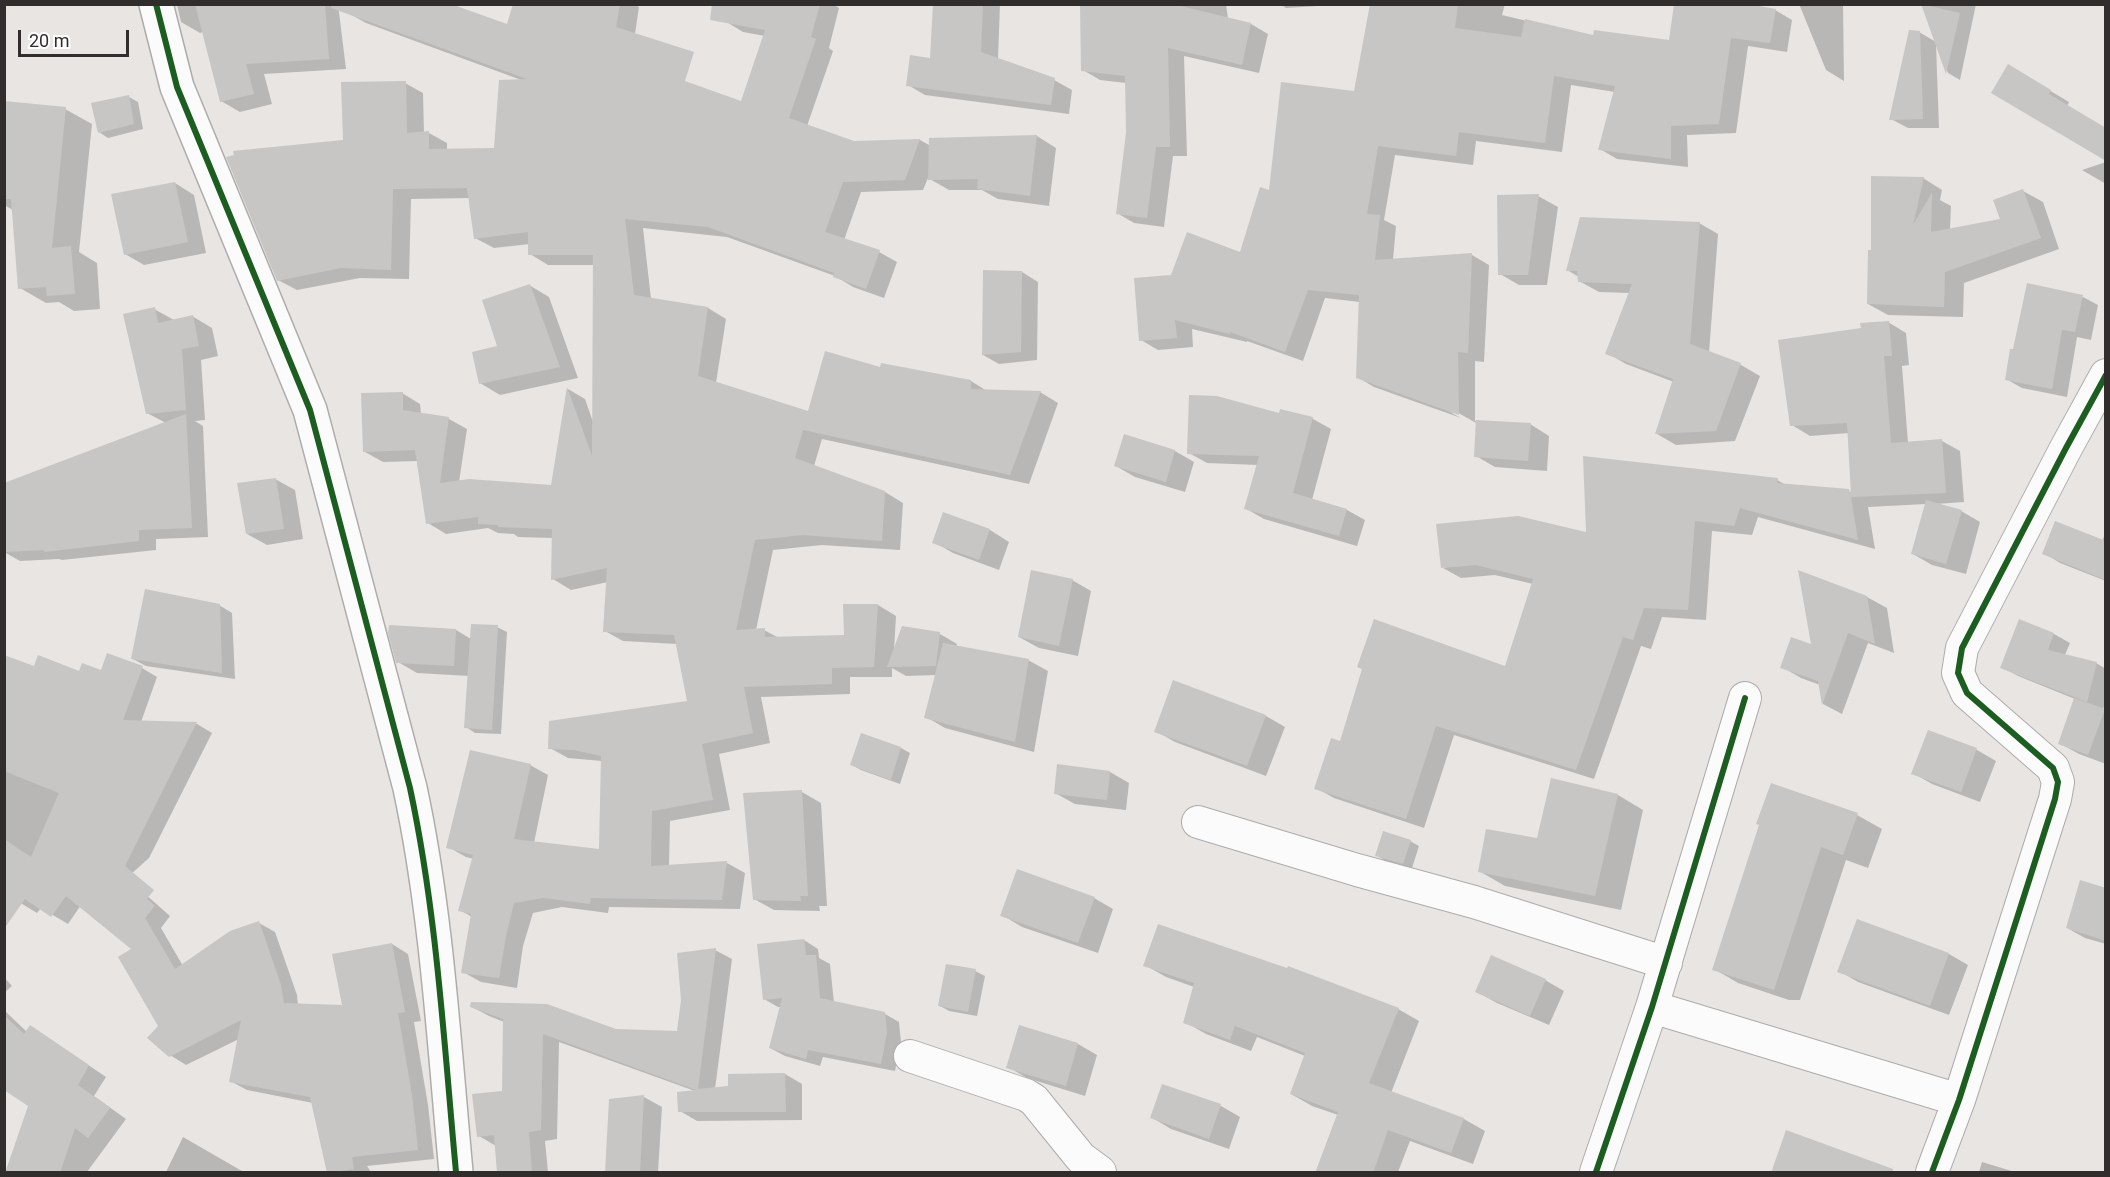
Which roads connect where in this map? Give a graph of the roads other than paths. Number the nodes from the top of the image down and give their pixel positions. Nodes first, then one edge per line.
1 (156, 4) edge
2 (2106, 375) edge
3 (1745, 698) dead end
4 (1198, 822) dead end
5 (1666, 963) junction
6 (1652, 1007) junction
7 (910, 1056) dead end
8 (1959, 1100) junction
9 (456, 1173) edge
10 (1100, 1173) edge
11 (1596, 1173) edge
12 (1932, 1173) edge

1 - 9 street
2 - 8 street
3 - 5 street
4 - 5 street
5 - 6 street
6 - 8 street
6 - 11 street
7 - 10 street
8 - 12 street

